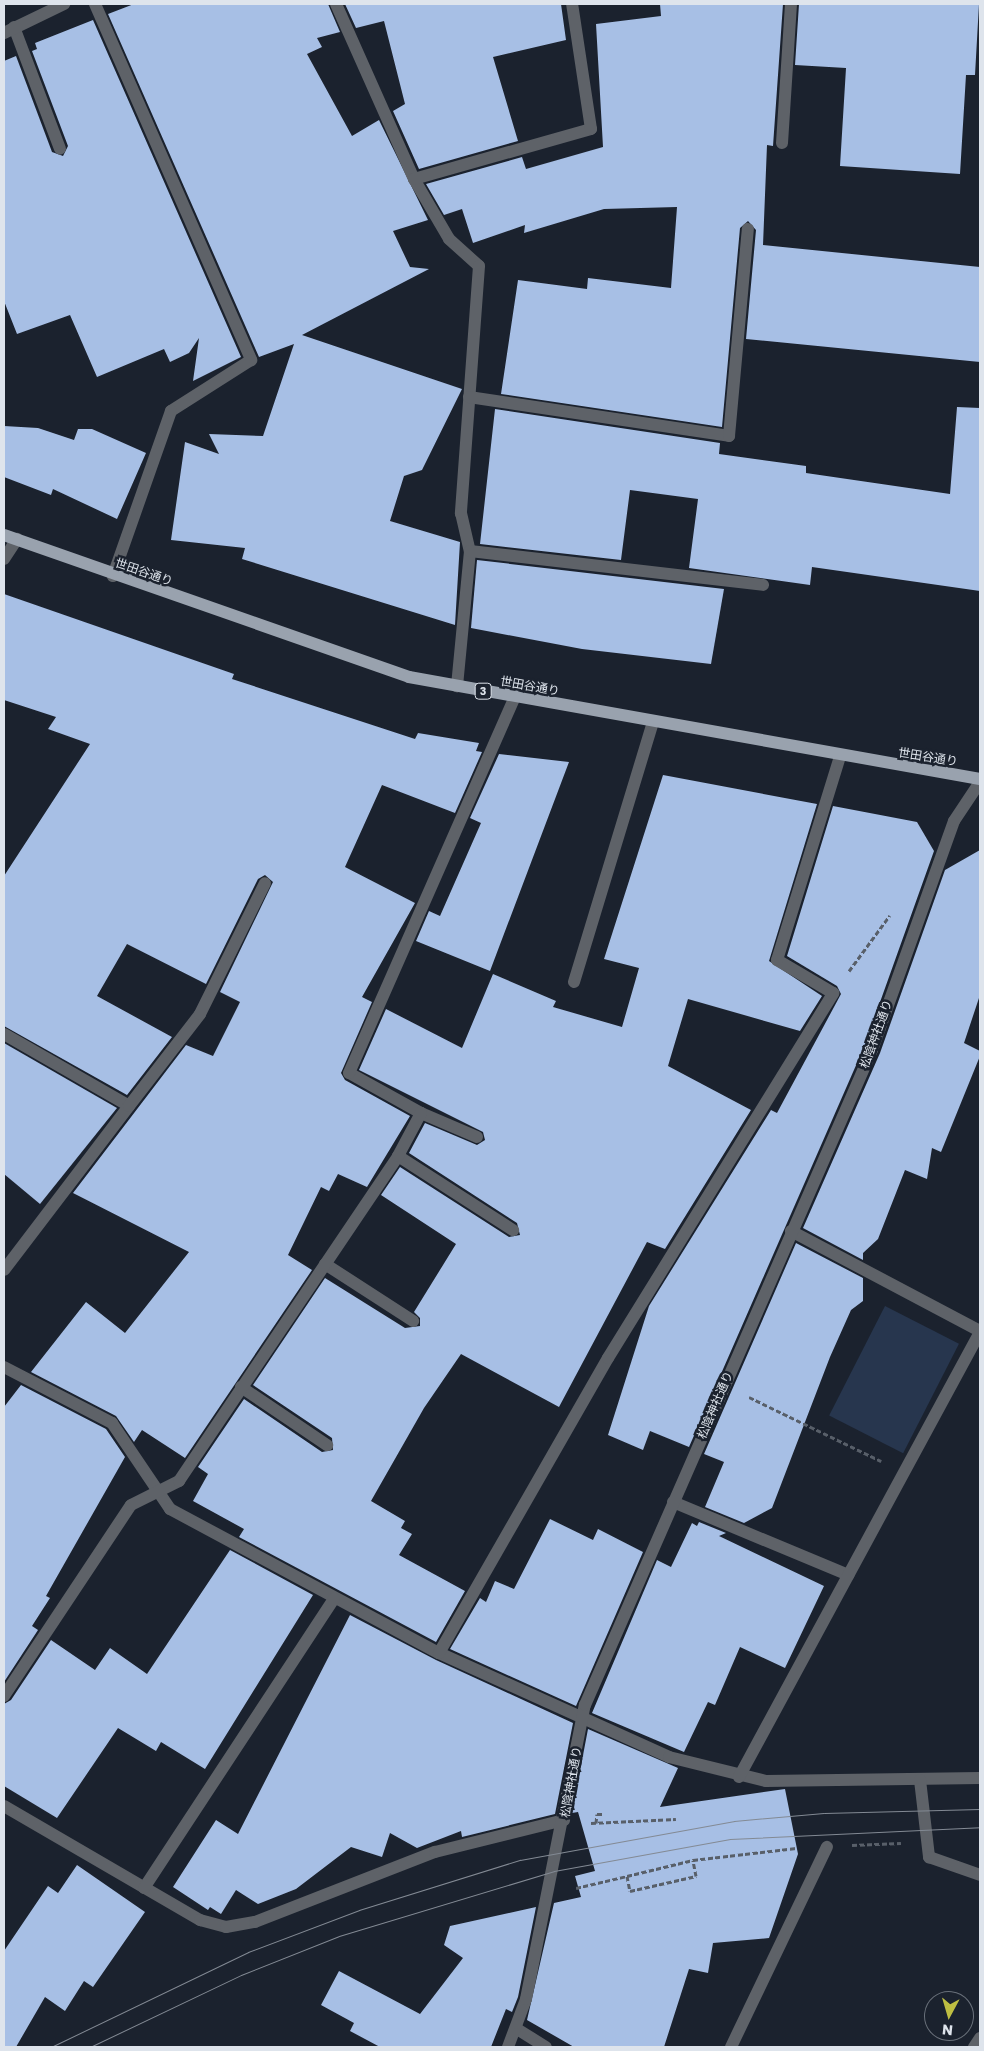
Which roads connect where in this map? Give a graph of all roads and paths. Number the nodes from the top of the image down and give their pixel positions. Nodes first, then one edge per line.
1 (64, 4) edge
2 (95, 4) edge
3 (336, 4) edge
4 (572, 4) edge
5 (790, 4) edge
6 (44, 8) edge
7 (9, 30) edge
8 (782, 144) dead end
9 (60, 149) dead end
10 (414, 179) junction
11 (748, 229) dead end
12 (469, 396) junction
13 (4, 535) edge
14 (17, 539) junction
15 (470, 551) junction
16 (4, 559) edge
17 (113, 576) junction
18 (763, 585) dead end
19 (457, 686) junction
20 (515, 697) junction
21 (654, 722) junction
22 (840, 756) junction
23 (980, 781) edge
24 (265, 883) dead end
25 (922, 903) junction
26 (574, 982) dead end
27 (833, 993) junction
28 (4, 1034) edge
29 (128, 1106) junction
30 (422, 1113) junction
31 (477, 1137) dead end
32 (398, 1156) junction
33 (513, 1230) dead end
34 (791, 1231) junction
35 (325, 1264) junction
36 (4, 1270) edge
37 (413, 1321) dead end
38 (980, 1331) edge
39 (4, 1367) edge
40 (724, 1385) junction
41 (241, 1387) junction
42 (327, 1445) dead end
43 (904, 1473) junction
44 (156, 1491) junction
45 (673, 1502) junction
46 (848, 1575) junction
47 (334, 1599) junction
48 (439, 1652) junction
49 (4, 1696) edge
50 (582, 1720) junction
51 (739, 1777) junction
52 (980, 1778) edge
53 (920, 1780) junction
54 (4, 1806) edge
55 (603, 1814) dead end
56 (676, 1819) dead end
57 (564, 1820) junction
58 (596, 1823) junction
59 (927, 1842) junction
60 (827, 1847) joint
61 (799, 1848) dead end
62 (693, 1860) junction
63 (980, 1875) edge
64 (627, 1876) junction
65 (551, 1886) junction
66 (144, 1888) junction
67 (516, 2029) junction
68 (980, 2038) edge
69 (508, 2047) edge
70 (546, 2047) edge
71 (732, 2047) edge
72 (974, 2047) edge

1 - 6 street
2 - 17 street
3 - 10 street
4 - 10 street
5 - 8 street
6 - 7 street
7 - 9 street
10 - 12 street
11 - 12 street
12 - 15 street
13 - 14 main road, 世田谷通り / 3
14 - 16 street
14 - 17 main road, 世田谷通り / 3
15 - 18 street
15 - 19 street
17 - 19 main road, 世田谷通り / 3
19 - 20 main road, 世田谷通り / 3
20 - 21 main road, 世田谷通り / 3
20 - 30 street
21 - 22 main road, 世田谷通り / 3
21 - 26 street
22 - 23 main road, 世田谷通り / 3
22 - 27 street
23 - 25 street, 松陰神社通り
24 - 29 street
25 - 27 path
25 - 34 street, 松陰神社通り
27 - 48 street
28 - 29 street
29 - 36 street
30 - 31 street
30 - 32 street
32 - 33 street
32 - 35 street
34 - 38 street
34 - 40 street, 松陰神社通り
35 - 37 street
35 - 41 street
38 - 43 street
39 - 44 street
40 - 43 path
40 - 45 street, 松陰神社通り
41 - 42 street
41 - 44 street
43 - 46 street
44 - 47 street
44 - 49 street
45 - 46 street
45 - 50 street, 松陰神社通り
46 - 51 street
47 - 48 street
47 - 66 street
48 - 50 street
50 - 51 street
50 - 57 street, 松陰神社通り
51 - 53 street
52 - 53 street
53 - 59 street
54 - 66 street
55 - 58 path
56 - 58 path
57 - 58 path
57 - 65 street, 松陰神社通り
57 - 66 street
59 - 60 path
59 - 63 street
60 - 71 street
61 - 62 path
62 - 64 path
62 - 64 path
64 - 65 path
65 - 67 street, 松陰神社通り
67 - 69 street, 松陰神社通り
67 - 70 street
68 - 72 street

